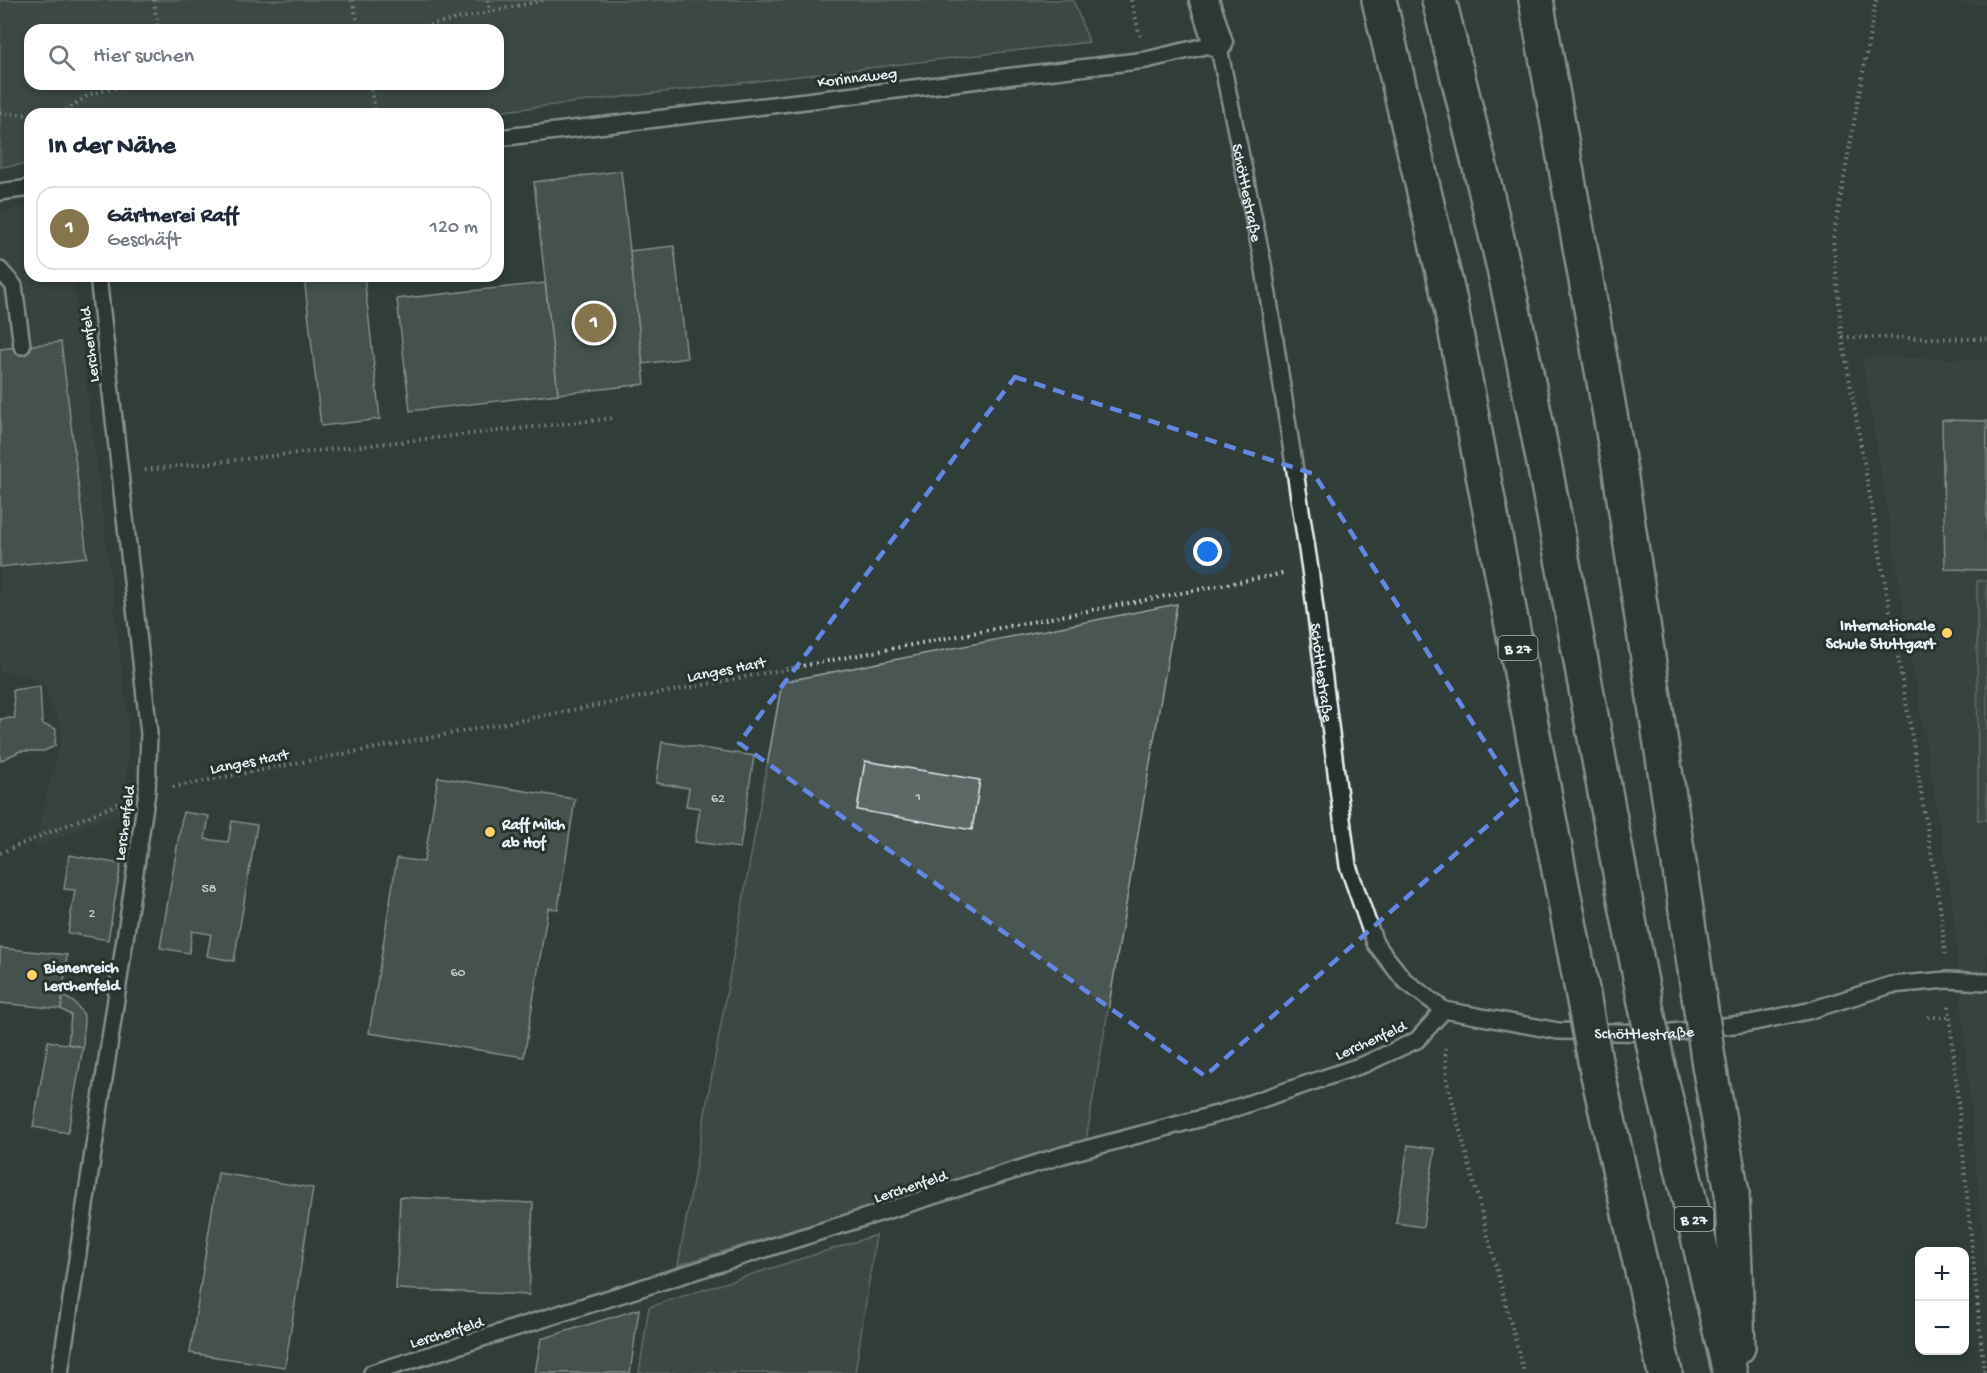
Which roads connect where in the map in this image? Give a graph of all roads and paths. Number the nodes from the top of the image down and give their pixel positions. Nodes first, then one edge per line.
1 (154, 0) edge
2 (352, 0) edge
3 (488, 0) edge
4 (544, 0) edge
5 (1131, 0) edge
6 (1204, 0) edge
7 (1379, 0) edge
8 (1439, 0) edge
9 (1536, 0) edge
10 (1876, 0) edge
11 (490, 11) junction
12 (157, 24) edge
13 (358, 24) edge
14 (433, 24) edge
15 (1218, 43) junction
16 (1146, 60) junction
17 (108, 90) edge
18 (371, 90) edge
19 (70, 108) edge
20 (375, 108) edge
21 (0, 113) edge
22 (24, 115) edge
23 (504, 137) edge
24 (24, 189) edge
25 (0, 192) edge
26 (0, 270) edge
27 (99, 282) edge
28 (1842, 337) junction
29 (1987, 339) edge
30 (22, 346) dead end
31 (615, 418) dead end
32 (121, 473) junction
33 (1310, 569) junction
34 (147, 792) junction
35 (0, 853) edge
36 (1947, 980) junction
37 (1987, 982) edge
38 (1444, 1010) junction
39 (1928, 1017) dead end
40 (1950, 1017) junction
41 (60, 1373) edge
42 (372, 1373) edge
43 (1524, 1373) edge
44 (1665, 1373) edge
45 (1730, 1373) edge
46 (1740, 1373) edge
47 (1984, 1373) edge

1 - 12 path
2 - 13 path
3 - 11 path
4 - 11 path
5 - 16 path
6 - 15 street, Schöttlestraße
7 - 44 highway, B 27, bridge
8 - 45 highway, B 27, bridge
9 - 46 highway, bridge
10 - 28 path
11 - 14 path
15 - 16 lane, Korinnaweg
15 - 33 lane, Schöttlestraße
16 - 23 lane, Korinnaweg
17 - 19 path
18 - 20 path
21 - 22 path
24 - 25 lane
26 - 30 lane
27 - 32 lane, Lerchenfeld
28 - 29 path
28 - 36 path
31 - 32 path
32 - 34 lane, Lerchenfeld
33 - 34 path, Langes Hart
33 - 38 lane, Schöttlestraße
34 - 35 path, Langes Hart
34 - 41 lane, Lerchenfeld
36 - 37 lane, Schöttlestraße
36 - 38 lane, Schöttlestraße
36 - 40 path
38 - 42 lane, Lerchenfeld
38 - 43 path
39 - 40 path
40 - 47 path

